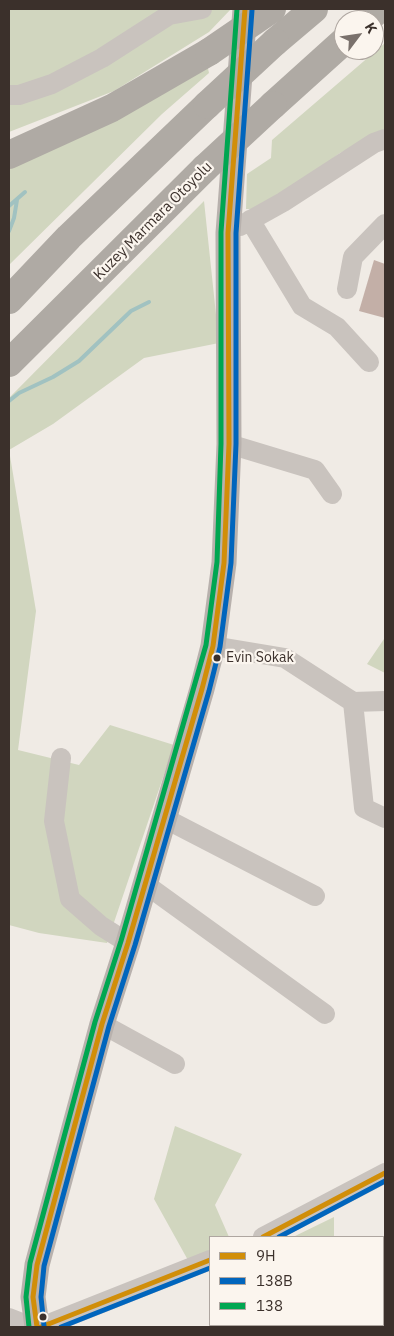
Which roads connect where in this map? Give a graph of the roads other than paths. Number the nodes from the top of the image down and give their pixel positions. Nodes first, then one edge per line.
1 (202, 9) edge
2 (245, 9) edge
3 (272, 9) edge
4 (314, 9) edge
5 (334, 50) edge
6 (9, 95) edge
7 (385, 139) edge
8 (9, 155) edge
9 (250, 220) junction
10 (385, 224) edge
11 (228, 233) junction
12 (347, 288) dead end
13 (9, 300) edge
14 (369, 362) dead end
15 (9, 364) edge
16 (229, 444) junction
17 (332, 494) dead end
18 (213, 646) junction
19 (385, 701) edge
20 (353, 702) junction
21 (61, 758) dead end
22 (164, 818) junction
23 (385, 818) edge
24 (145, 884) junction
25 (315, 896) dead end
26 (128, 943) junction
27 (325, 1014) dead end
28 (102, 1024) junction
29 (175, 1064) dead end
30 (385, 1173) edge
31 (265, 1236) edge
32 (209, 1260) edge
33 (9, 1318) edge
34 (32, 1327) edge
35 (37, 1327) edge
36 (41, 1327) edge

1 - 6 street
2 - 11 main road
3 - 8 highway, bridge
4 - 13 highway, bridge
5 - 15 highway, Kuzey Marmara Otoyolu, bridge
7 - 9 street
9 - 11 street
9 - 14 street
10 - 12 street
11 - 16 main road
16 - 17 street
16 - 18 main road
18 - 20 street
18 - 22 main road
19 - 20 street
20 - 23 street
21 - 26 street
22 - 24 main road
22 - 25 street
24 - 26 main road
24 - 27 street
26 - 28 main road
28 - 29 street
28 - 35 main road
30 - 31 street
32 - 36 street
33 - 34 street

